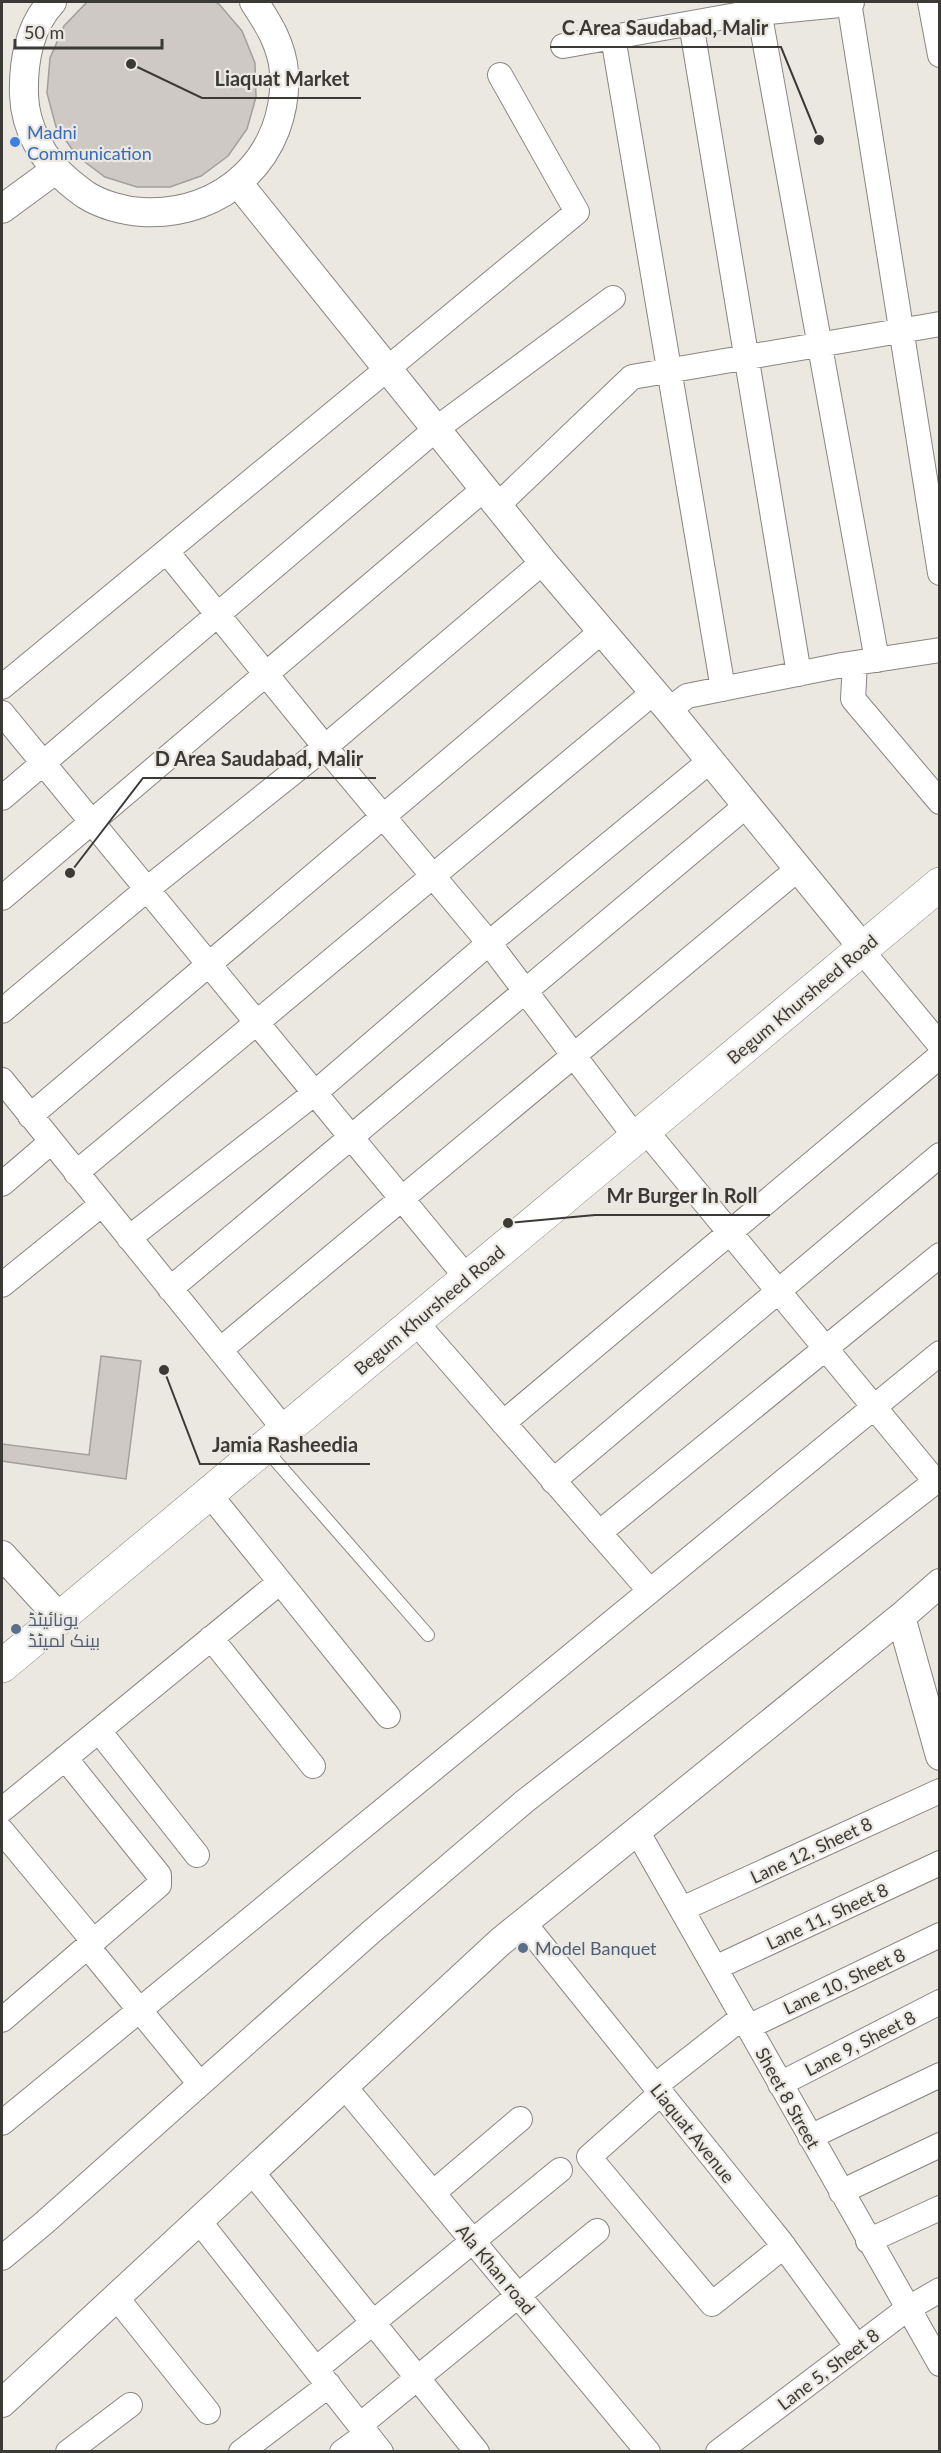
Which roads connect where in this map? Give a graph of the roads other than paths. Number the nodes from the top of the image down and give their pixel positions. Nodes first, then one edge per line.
1 (52, 2) edge
2 (254, 2) edge
3 (849, 2) edge
4 (930, 2) edge
5 (758, 6) edge
6 (691, 23) junction
7 (613, 37) junction
8 (563, 46) dead end
9 (939, 55) edge
10 (500, 75) dead end
11 (55, 170) junction
12 (238, 183) junction
13 (2, 209) edge
14 (613, 298) dead end
15 (939, 324) edge
16 (900, 331) junction
17 (820, 345) junction
18 (746, 357) junction
19 (388, 369) junction
20 (669, 371) junction
21 (436, 429) junction
22 (491, 497) junction
23 (167, 552) junction
24 (543, 562) junction
25 (939, 573) edge
26 (218, 614) junction
27 (602, 631) junction
28 (939, 650) edge
29 (866, 661) junction
30 (266, 674) junction
31 (799, 674) junction
32 (2, 687) edge
33 (723, 689) junction
34 (662, 701) junction
35 (2, 713) edge
36 (325, 747) junction
37 (711, 760) junction
38 (42, 763) junction
39 (2, 798) edge
40 (939, 802) edge
41 (747, 805) junction
42 (383, 816) junction
43 (91, 822) junction
44 (799, 868) junction
45 (433, 876) junction
46 (939, 884) edge
47 (146, 890) junction
48 (2, 898) edge
49 (939, 908) edge
50 (489, 943) junction
51 (867, 955) junction
52 (209, 964) junction
53 (525, 991) junction
54 (2, 1011) edge
55 (258, 1022) junction
56 (939, 1045) edge
57 (574, 1055) junction
58 (939, 1056) edge
59 (2, 1080) edge
60 (316, 1092) junction
61 (30, 1116) junction
62 (352, 1136) junction
63 (646, 1140) junction
64 (51, 1142) junction
65 (939, 1155) edge
66 (76, 1173) junction
67 (2, 1184) edge
68 (402, 1198) junction
69 (102, 1204) junction
70 (559, 1212) junction
71 (730, 1233) junction
72 (129, 1238) junction
73 (939, 1255) edge
74 (467, 1278) junction
75 (2, 1285) edge
76 (170, 1289) junction
77 (778, 1291) junction
78 (426, 1334) junction
79 (825, 1348) junction
80 (220, 1350) junction
81 (939, 1353) edge
82 (874, 1407) junction
83 (503, 1423) junction
84 (274, 1445) junction
85 (938, 1480) edge
86 (553, 1481) junction
87 (219, 1506) junction
88 (600, 1533) junction
89 (2, 1555) edge
90 (280, 1582) junction
91 (939, 1583) edge
92 (650, 1591) junction
93 (901, 1617) junction
94 (60, 1618) junction
95 (428, 1635) dead end
96 (211, 1638) junction
97 (2, 1666) edge
98 (2, 1687) edge
99 (388, 1716) dead end
100 (99, 1731) junction
101 (939, 1756) edge
102 (65, 1758) junction
103 (313, 1766) dead end
104 (939, 1791) edge
105 (2, 1810) edge
106 (2, 1831) edge
107 (637, 1831) junction
108 (197, 1854) dead end
109 (939, 1863) edge
110 (682, 1910) junction
111 (524, 1923) junction
112 (939, 1935) edge
113 (91, 1945) junction
114 (715, 1968) junction
115 (939, 2002) edge
116 (139, 2010) junction
117 (2, 2020) edge
118 (745, 2022) junction
119 (939, 2075) edge
120 (200, 2084) junction
121 (780, 2084) junction
122 (344, 2086) junction
123 (658, 2090) junction
124 (520, 2119) dead end
125 (2, 2123) edge
126 (810, 2137) junction
127 (939, 2145) edge
128 (560, 2170) dead end
129 (252, 2172) junction
130 (841, 2192) junction
131 (433, 2193) junction
132 (939, 2208) edge
133 (199, 2221) junction
134 (597, 2231) dead end
135 (473, 2241) junction
136 (868, 2241) junction
137 (784, 2246) junction
138 (2, 2258) edge
139 (939, 2290) edge
140 (518, 2295) junction
141 (116, 2297) junction
142 (907, 2309) junction
143 (373, 2322) junction
144 (857, 2347) junction
145 (939, 2364) edge
146 (322, 2377) junction
147 (418, 2377) junction
148 (2, 2403) edge
149 (130, 2405) dead end
150 (208, 2412) dead end
151 (369, 2437) edge
152 (68, 2451) edge
153 (241, 2451) edge
154 (342, 2451) edge
155 (477, 2451) edge
156 (648, 2451) edge
157 (718, 2451) edge

1 - 11 street
2 - 12 street
3 - 5 street
3 - 16 street
4 - 9 street
5 - 6 street
5 - 17 street
6 - 7 street
6 - 18 street
7 - 8 street
7 - 20 street
10 - 19 street
11 - 12 street
11 - 13 street
12 - 19 street
14 - 21 street
15 - 16 street
16 - 17 street
16 - 25 street
17 - 18 street
17 - 29 street
18 - 20 street
18 - 31 street
19 - 21 street
19 - 23 street
20 - 22 street
20 - 33 street
21 - 22 street
21 - 26 street
22 - 24 street
22 - 30 street
23 - 26 street
23 - 32 street
24 - 27 street
24 - 36 street
26 - 30 street
26 - 38 street
27 - 34 street
27 - 42 street
28 - 29 street
29 - 31 street
29 - 40 street
30 - 36 street
30 - 43 street
31 - 33 street
33 - 34 street
34 - 37 street
34 - 45 street
35 - 38 street
36 - 42 street
36 - 47 street
37 - 41 street
37 - 50 street
38 - 39 street
38 - 43 street
41 - 44 street
41 - 53 street
42 - 45 street
42 - 52 street
43 - 47 street
43 - 48 street
44 - 51 street
44 - 57 street
45 - 50 street
45 - 55 street
46 - 51 main road, Begum Khursheed Road
47 - 52 street
47 - 54 street
49 - 51 main road, Begum Khursheed Road
50 - 53 street
50 - 60 street
51 - 56 street
51 - 63 main road, Begum Khursheed Road
52 - 55 street
52 - 61 street
53 - 57 street
53 - 62 street
55 - 60 street
55 - 66 street
57 - 63 street
57 - 68 street
58 - 71 street
59 - 61 street
60 - 62 street
60 - 72 street
61 - 64 street
62 - 68 street
62 - 76 street
63 - 70 main road, Begum Khursheed Road
63 - 71 street
64 - 66 street
64 - 67 street
65 - 77 street
66 - 69 street
68 - 74 street
68 - 80 street
69 - 72 street
69 - 75 street
70 - 74 main road, Begum Khursheed Road
70 - 78 main road, Begum Khursheed Road
71 - 77 street
71 - 83 street
72 - 76 street
73 - 79 street
74 - 84 main road, Begum Khursheed Road
76 - 80 street
77 - 79 street
77 - 86 street
78 - 83 street
78 - 84 main road, Begum Khursheed Road
79 - 82 street
79 - 88 street
80 - 84 street
81 - 82 street
82 - 85 street
82 - 92 street
83 - 86 street
84 - 87 main road, Begum Khursheed Road
84 - 94 main road, Begum Khursheed Road
84 - 95 lane
85 - 120 street
86 - 88 street
87 - 90 street
87 - 98 main road, Begum Khursheed Road
88 - 92 street
89 - 94 street
90 - 96 street
90 - 99 street
91 - 93 street
92 - 116 street
93 - 101 street
93 - 107 street
94 - 97 main road, Begum Khursheed Road
96 - 100 street
96 - 103 street
100 - 102 street
100 - 108 street
102 - 105 street
102 - 113 street
104 - 110 street, Lane 12, Sheet 8
106 - 113 street
107 - 110 street, Sheet 8 Street
107 - 111 street
109 - 114 street, Lane 11, Sheet 8
110 - 114 street, Sheet 8 Street
111 - 122 street
111 - 123 street, Liaquat Avenue
112 - 118 street, Lane 10, Sheet 8
113 - 116 street
113 - 117 street
114 - 118 street, Sheet 8 Street
115 - 121 street, Lane 9, Sheet 8
116 - 120 street
116 - 125 street
118 - 121 street, Sheet 8 Street
118 - 123 street, Lane 10, Sheet 8
119 - 126 street
120 - 138 street
121 - 126 street, Sheet 8 Street
122 - 129 street
122 - 131 street, Ala Khan road
123 - 137 street, Liaquat Avenue
123 - 137 street, Lane 10, Sheet 8
124 - 131 street
126 - 130 street, Sheet 8 Street
127 - 130 street
128 - 135 street
129 - 133 street
129 - 143 street
130 - 136 street, Sheet 8 Street
131 - 135 street, Ala Khan road
132 - 136 street
133 - 141 street
133 - 146 street
134 - 140 street
135 - 140 street, Ala Khan road
135 - 143 street
136 - 142 street, Sheet 8 Street
137 - 144 street, Liaquat Avenue
139 - 142 street, Lane 5, Sheet 8
140 - 147 street
140 - 156 street, Ala Khan road
141 - 148 street
141 - 150 street
142 - 144 street, Lane 5, Sheet 8
142 - 145 street, Sheet 8 Street
143 - 146 street
143 - 147 street
144 - 157 street, Lane 5, Sheet 8
146 - 151 street
146 - 153 street
147 - 151 street
147 - 155 street
149 - 152 street
151 - 154 street

